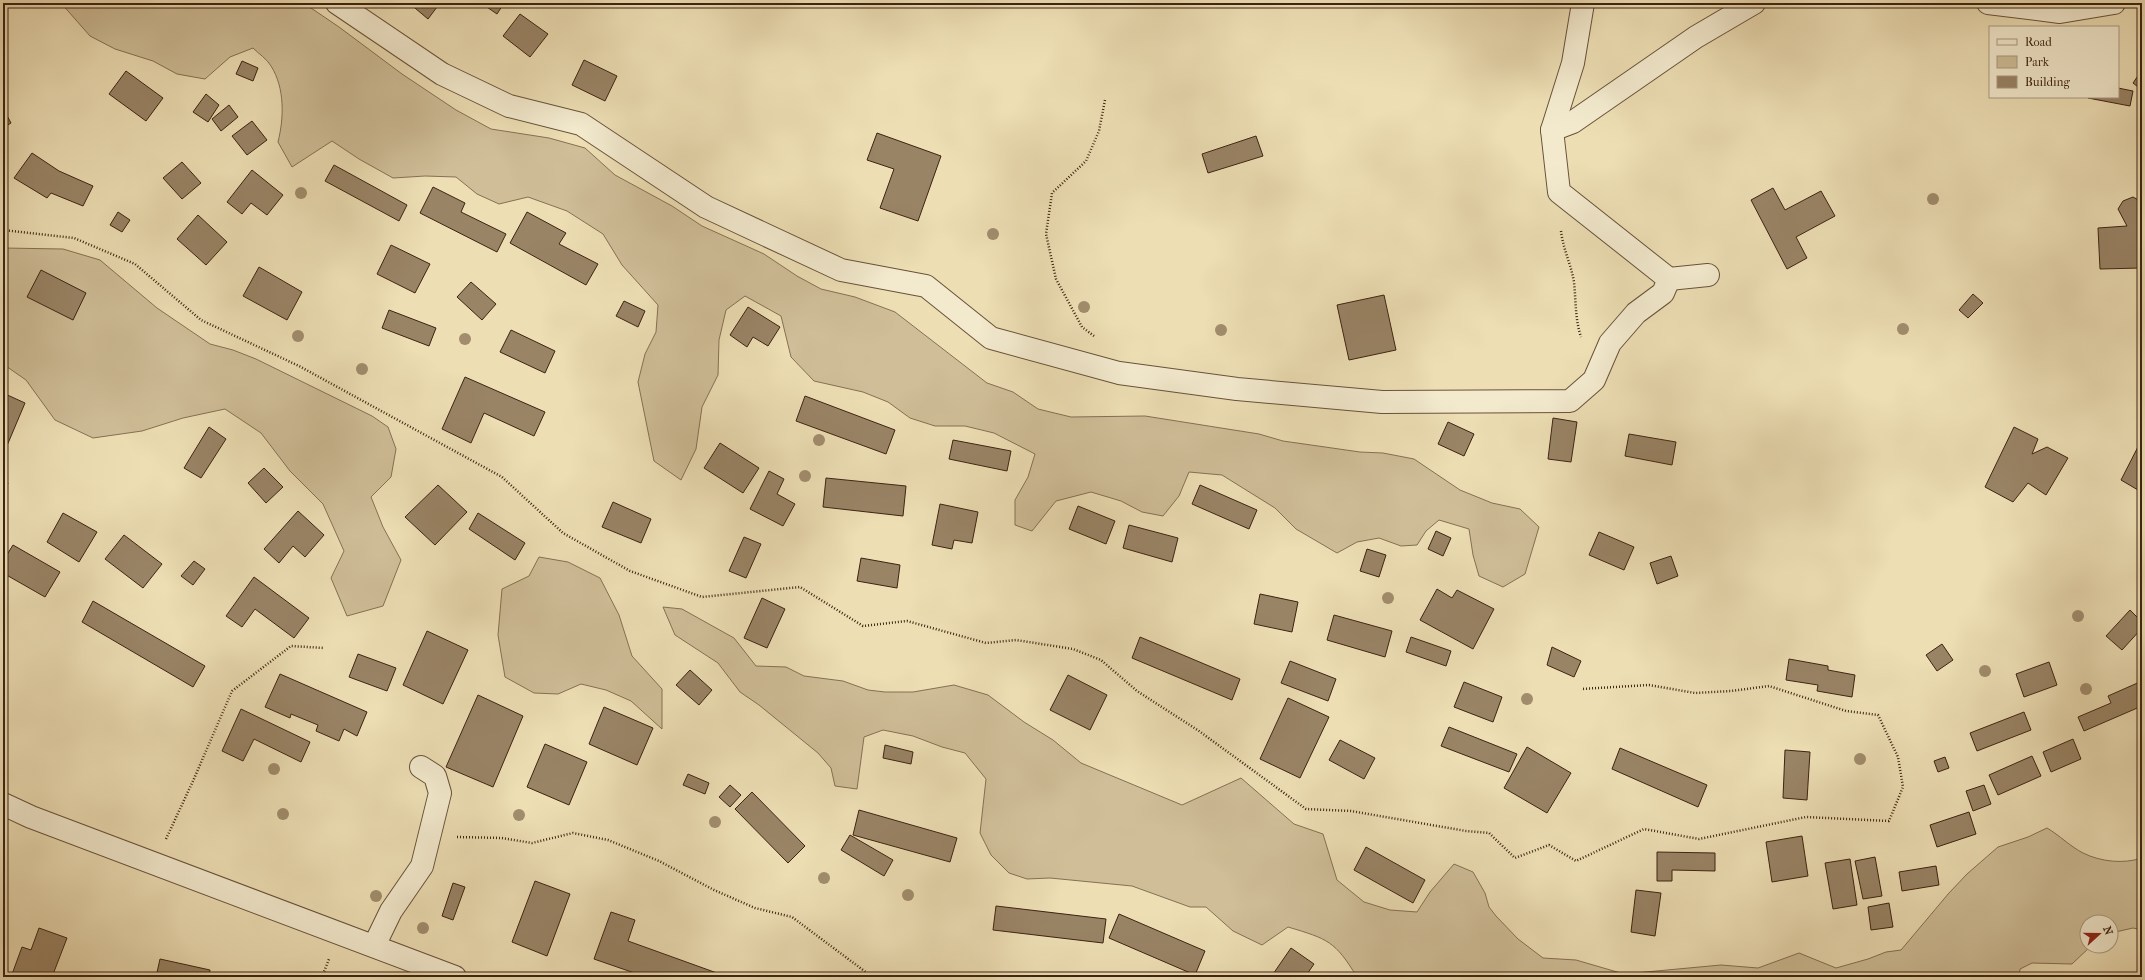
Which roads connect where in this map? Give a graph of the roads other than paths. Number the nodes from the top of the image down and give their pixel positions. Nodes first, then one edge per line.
1 (337, 3) edge
2 (1583, 3) edge
3 (1754, 3) edge
4 (1988, 3) edge
5 (2114, 3) edge
6 (1552, 130) junction
7 (1708, 275) dead end
8 (1669, 279) junction
9 (421, 767) dead end
10 (3, 804) edge
11 (374, 946) junction
12 (455, 977) edge

1 - 8 street
2 - 6 street
3 - 6 street
4 - 5 street
6 - 8 street
7 - 8 street
9 - 11 street
10 - 11 street
11 - 12 street

